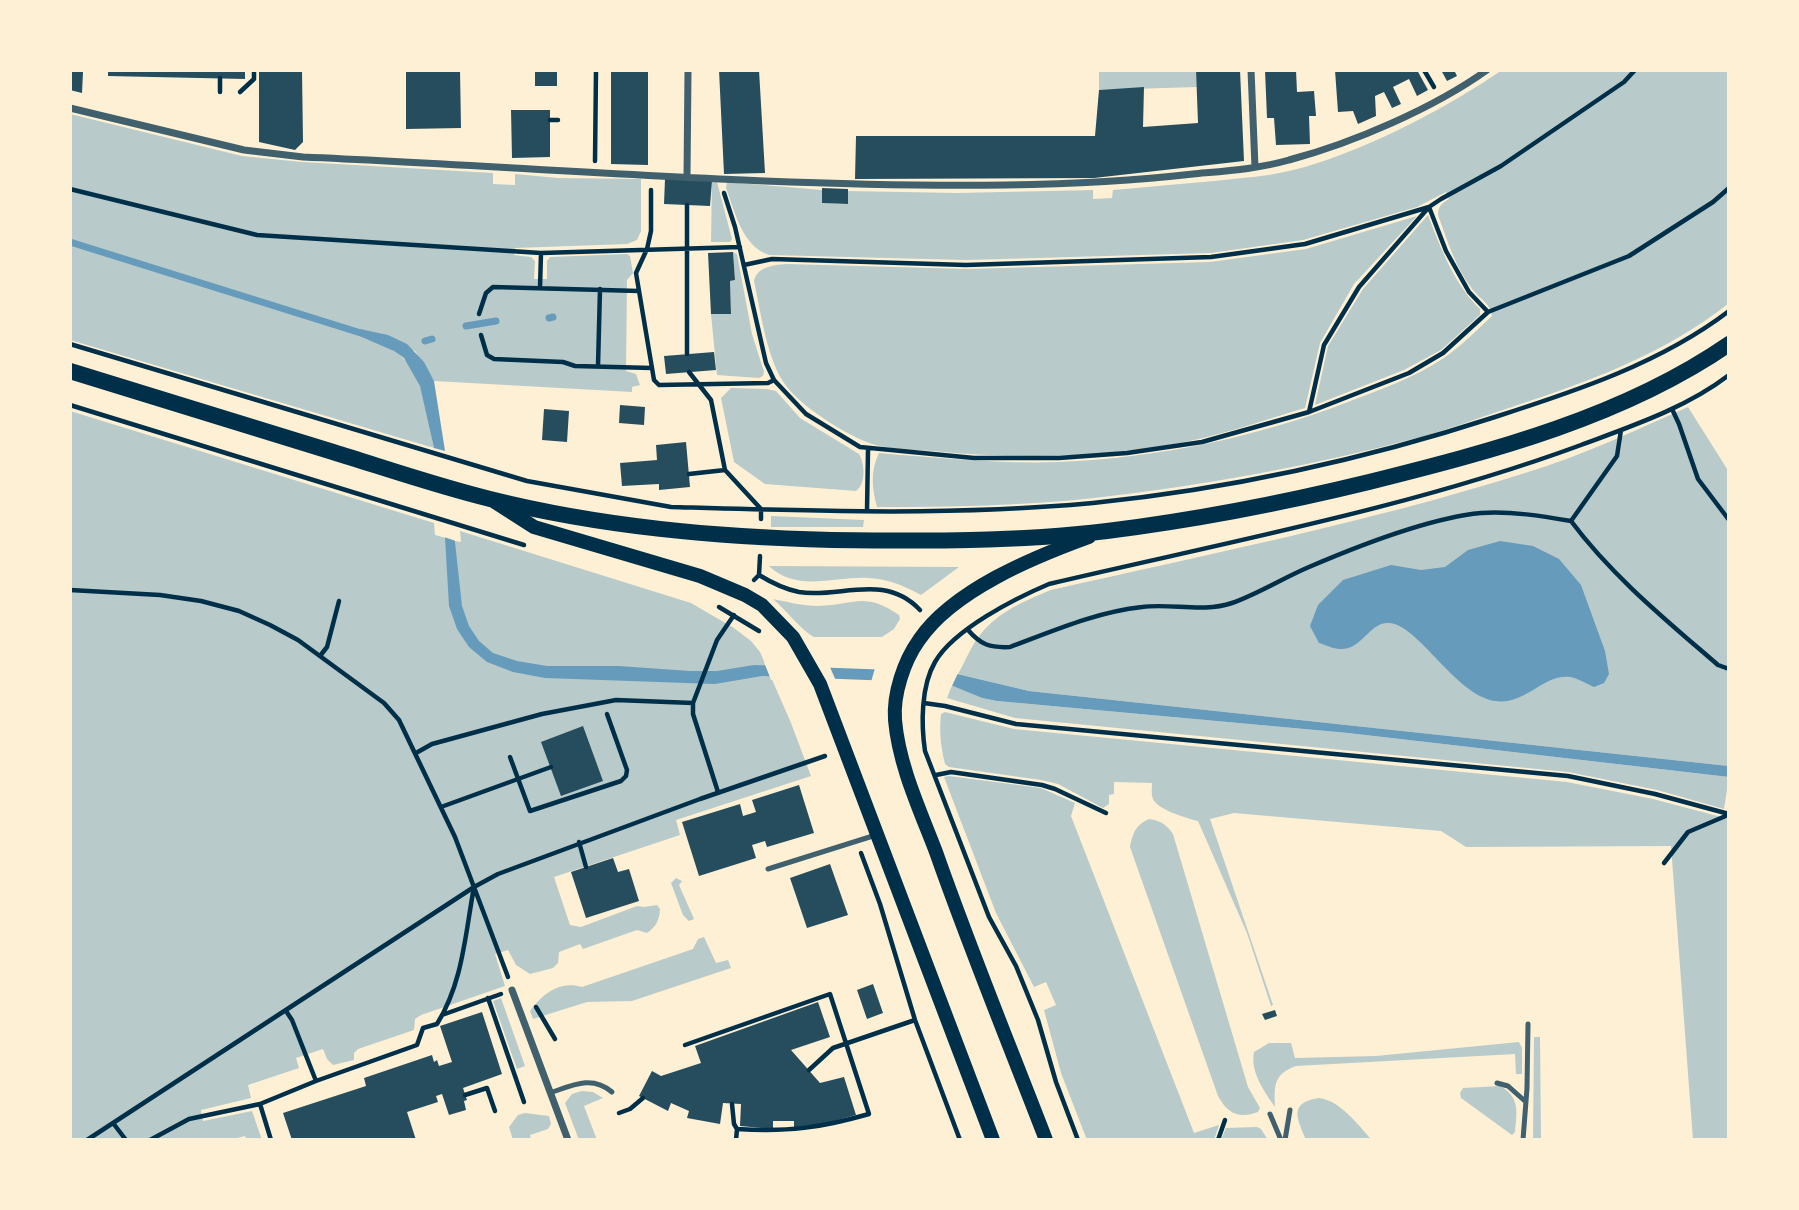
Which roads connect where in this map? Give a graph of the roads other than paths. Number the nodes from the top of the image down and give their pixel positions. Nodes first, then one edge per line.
1 (688, 70) edge
2 (1251, 70) edge
3 (1487, 70) edge
4 (70, 108) edge
5 (1255, 167) junction
6 (687, 176) junction
7 (1729, 344) edge
8 (70, 371) edge
9 (491, 499) junction
10 (1104, 531) junction
11 (876, 835) junction
12 (768, 869) dead end
13 (512, 990) road end
14 (1528, 1024) dead end
15 (1497, 1083) dead end
16 (612, 1092) dead end
17 (550, 1093) junction
18 (1526, 1101) junction
19 (1290, 1110) dead end
20 (1270, 1114) dead end
21 (568, 1140) edge
22 (993, 1140) edge
23 (1046, 1140) edge
24 (1283, 1140) edge
25 (1523, 1140) edge

1 - 6 street
2 - 5 street
3 - 5 street
4 - 6 street
5 - 6 street
7 - 10 main road
8 - 9 main road
9 - 10 main road
9 - 11 main road
10 - 23 main road
11 - 12 lane
11 - 22 main road
13 - 17 street
14 - 18 lane
15 - 18 lane
16 - 17 lane
17 - 21 street
18 - 25 lane
19 - 24 lane
20 - 24 lane

